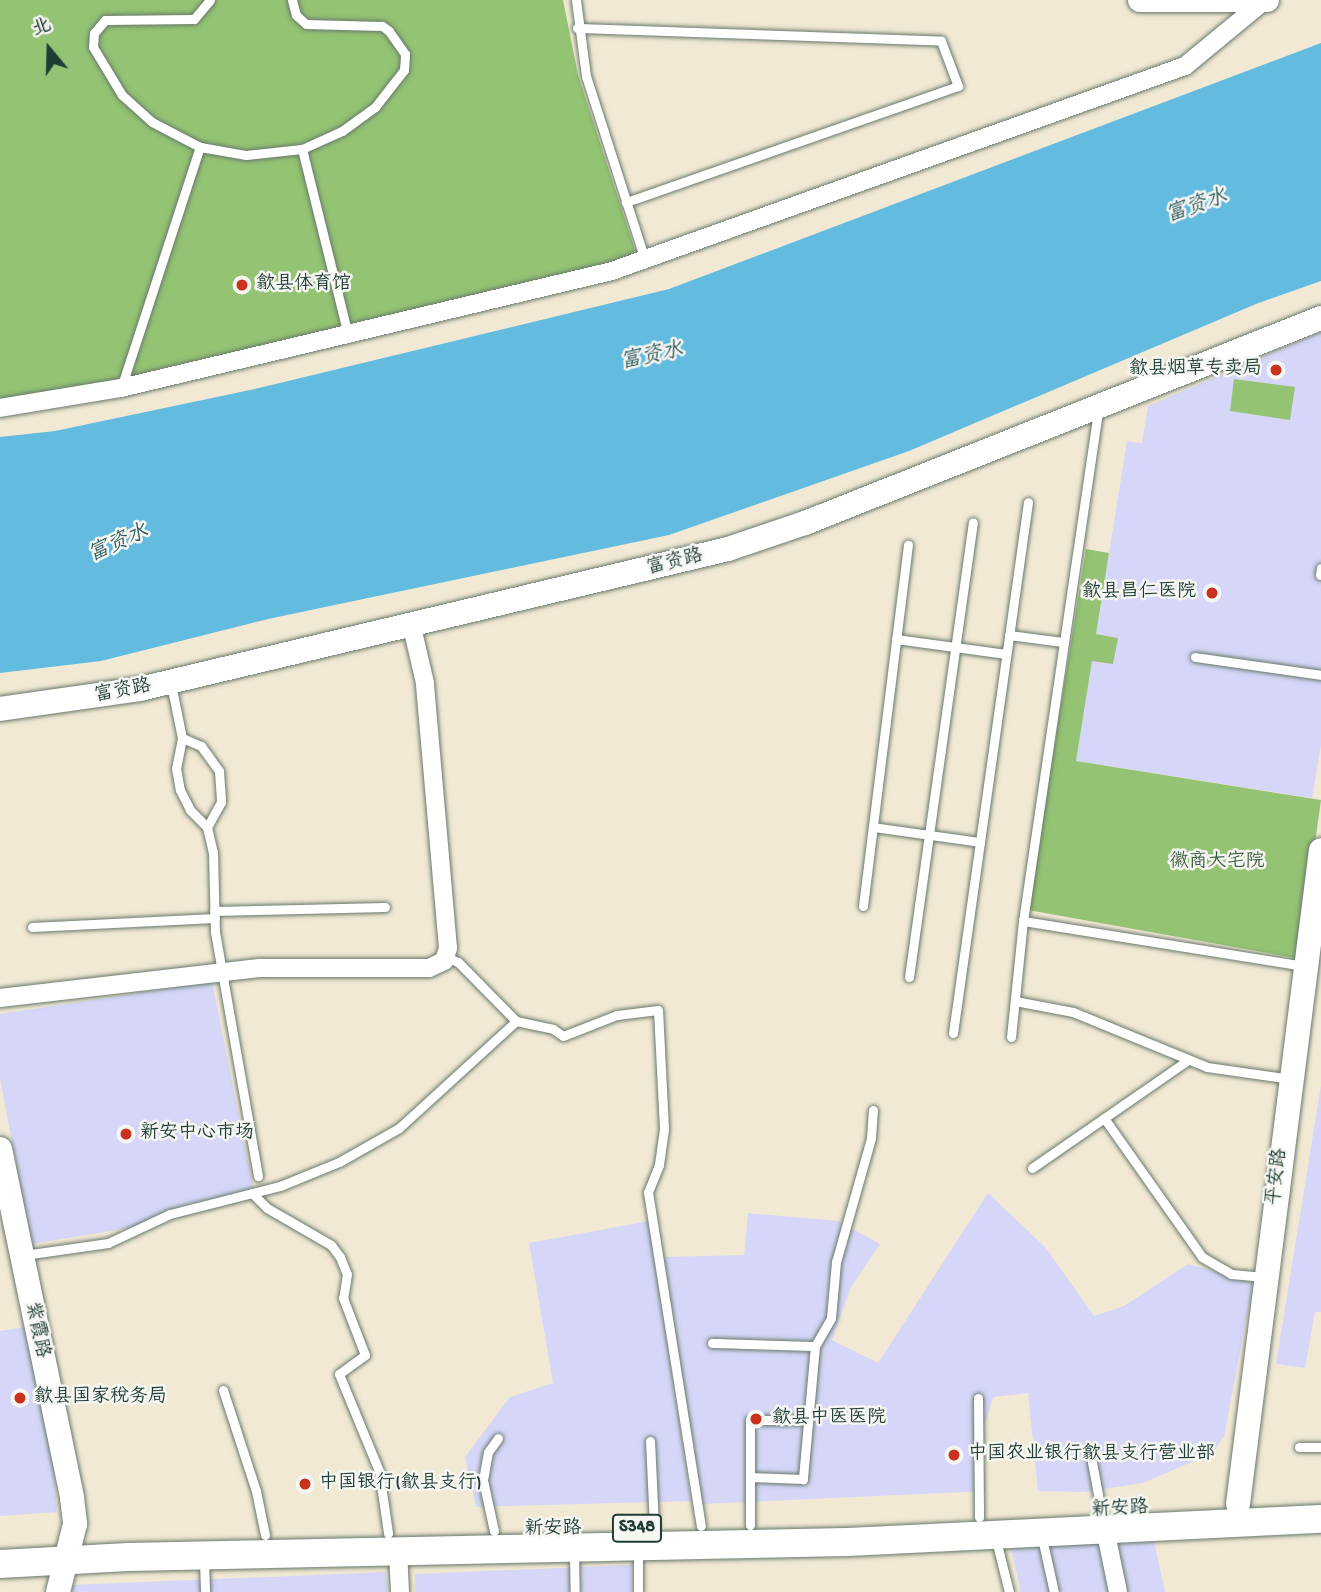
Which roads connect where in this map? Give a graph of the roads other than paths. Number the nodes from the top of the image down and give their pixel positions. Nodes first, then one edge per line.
1 (210, 0) edge
2 (292, 0) edge
3 (576, 0) edge
4 (1140, 0) edge
5 (1265, 0) edge
6 (578, 28) junction
7 (200, 147) junction
8 (302, 149) junction
9 (626, 202) junction
10 (645, 260) junction
11 (1321, 318) edge
12 (348, 335) junction
13 (121, 388) junction
14 (1099, 406) junction
15 (0, 408) edge
16 (1028, 502) dead end
17 (973, 522) dead end
18 (908, 545) dead end
19 (411, 623) junction
20 (1009, 635) junction
21 (896, 639) junction
22 (1063, 642) junction
23 (955, 647) junction
24 (1006, 654) junction
25 (1195, 657) dead end
26 (1321, 676) edge
27 (171, 682) junction
28 (0, 709) edge
29 (183, 738) junction
30 (207, 827) junction
31 (873, 827) junction
32 (929, 835) junction
33 (980, 842) junction
34 (1320, 864) edge
35 (863, 906) dead end
36 (385, 907) dead end
37 (215, 914) junction
38 (1023, 921) junction
39 (32, 927) dead end
40 (446, 957) junction
41 (1306, 966) junction
42 (221, 974) junction
43 (909, 977) dead end
44 (0, 998) edge
45 (1015, 1001) junction
46 (516, 1021) junction
47 (953, 1033) dead end
48 (1011, 1037) dead end
49 (1188, 1060) junction
50 (1291, 1079) junction
51 (873, 1110) dead end
52 (1104, 1118) junction
53 (0, 1149) edge
54 (1032, 1168) dead end
55 (258, 1176) dead end
56 (252, 1193) junction
57 (21, 1255) junction
58 (1265, 1277) junction
59 (712, 1343) dead end
60 (815, 1346) junction
61 (223, 1390) dead end
62 (978, 1398) dead end
63 (808, 1420) junction
64 (498, 1438) dead end
65 (650, 1441) dead end
66 (1299, 1447) dead end
67 (1321, 1447) edge
68 (1090, 1451) dead end
69 (750, 1477) junction
70 (1321, 1500) edge
71 (1238, 1504) junction
72 (1273, 1511) junction
73 (1321, 1519) edge
74 (1103, 1520) junction
75 (750, 1525) junction
76 (701, 1526) junction
77 (987, 1526) junction
78 (494, 1531) junction
79 (1041, 1532) junction
80 (265, 1535) junction
81 (646, 1537) junction
82 (393, 1542) junction
83 (0, 1545) edge
84 (575, 1548) junction
85 (68, 1551) junction
86 (204, 1555) junction
87 (0, 1564) edge
88 (58, 1592) edge
89 (205, 1592) edge
90 (400, 1592) edge
91 (575, 1592) edge
92 (638, 1592) edge
93 (1009, 1592) edge
94 (1054, 1592) edge
95 (1118, 1592) edge

1 - 7 lane
2 - 8 lane
3 - 6 lane
4 - 5 street
5 - 10 street
6 - 9 lane
6 - 9 lane
7 - 8 lane
7 - 13 lane
8 - 12 lane
9 - 10 lane
10 - 12 street
11 - 14 street, 富资路
12 - 13 street
13 - 15 street
14 - 19 street, 富资路
14 - 22 lane
16 - 20 lane
17 - 23 lane
18 - 21 lane
19 - 27 street, 富资路
19 - 40 street
20 - 22 lane
20 - 24 lane
21 - 23 lane
21 - 31 lane
22 - 38 lane
23 - 24 lane
23 - 32 lane
24 - 33 lane
25 - 26 lane
27 - 28 street, 富资路
27 - 29 lane
29 - 30 lane
29 - 30 lane
30 - 37 lane
31 - 32 lane
31 - 35 lane
32 - 33 lane
32 - 43 lane
33 - 47 lane
34 - 41 street, 平安路
36 - 37 lane
37 - 39 lane
37 - 42 lane
38 - 41 lane
38 - 45 lane
40 - 42 street
40 - 46 lane
41 - 50 street, 平安路
42 - 44 street
42 - 55 lane
45 - 48 lane
45 - 49 lane
46 - 56 lane
46 - 76 lane
49 - 50 lane
49 - 52 lane
50 - 58 street, 平安路
51 - 60 lane
52 - 54 lane
52 - 58 lane
53 - 57 street, 紫霞路
56 - 57 lane
56 - 82 lane
57 - 85 street, 紫霞路
58 - 71 street, 平安路
59 - 60 lane
60 - 63 lane
61 - 80 lane
62 - 77 lane
63 - 69 lane
63 - 69 lane
64 - 78 lane
65 - 81 lane
66 - 67 lane
68 - 74 lane
69 - 75 lane
70 - 72 main road, S348
71 - 72 main road, 新安路 / S348
71 - 74 main road, 新安路 / S348
72 - 73 main road, S348
72 - 74 main road, 新安路 / S348
74 - 77 main road, 新安路 / S348
74 - 79 main road, 新安路 / S348
74 - 95 street
75 - 76 main road, 新安路 / S348
75 - 77 main road, 新安路 / S348
76 - 81 main road, 新安路 / S348
77 - 79 main road, 新安路 / S348
77 - 81 main road, 新安路 / S348
77 - 93 lane
78 - 81 main road, 新安路 / S348
78 - 82 main road, 新安路 / S348
79 - 94 lane
80 - 82 main road, 新安路 / S348
80 - 85 main road, 新安路 / S348
81 - 84 main road, 新安路 / S348
81 - 92 lane
82 - 84 main road, 新安路 / S348
82 - 86 main road, 新安路 / S348
82 - 90 street
83 - 85 main road, 新安路 / S348
84 - 91 lane
85 - 86 main road, 新安路 / S348
85 - 87 main road, 新安路 / S348
85 - 88 street, 紫霞路
86 - 89 lane

